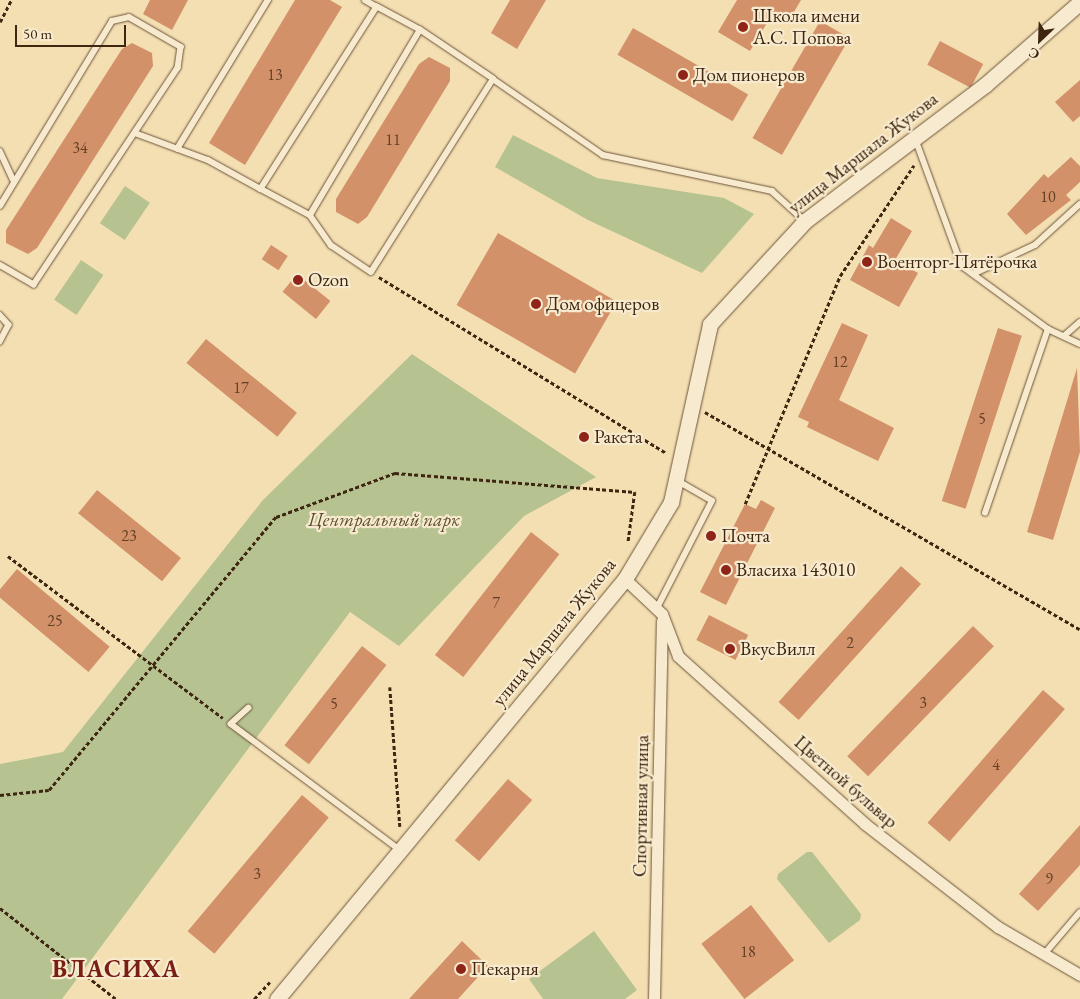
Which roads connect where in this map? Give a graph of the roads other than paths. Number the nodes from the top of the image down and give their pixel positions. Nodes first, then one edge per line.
1 (268, 0) edge
2 (366, 0) edge
3 (1075, 1) edge
4 (377, 7) junction
5 (420, 30) junction
6 (493, 79) junction
7 (135, 133) junction
8 (915, 138) junction
9 (177, 149) junction
10 (0, 151) edge
11 (13, 180) junction
12 (261, 189) junction
13 (1080, 204) edge
14 (0, 206) edge
15 (310, 215) junction
16 (805, 221) junction
17 (0, 265) edge
18 (973, 274) junction
19 (0, 315) edge
20 (1080, 322) edge
21 (1048, 328) junction
22 (1064, 336) junction
23 (0, 342) edge
24 (1080, 344) edge
25 (675, 480) junction
26 (985, 513) dead end
27 (626, 579) junction
28 (660, 611) junction
29 (249, 708) dead end
30 (400, 851) junction
31 (1080, 912) edge
32 (1046, 952) junction
33 (1080, 975) edge
34 (277, 999) edge
35 (654, 999) edge

1 - 9 lane
2 - 4 lane
3 - 8 street, улица Маршала Жукова
4 - 5 lane
4 - 12 lane
5 - 6 lane
5 - 15 lane
6 - 15 lane
6 - 16 lane
7 - 9 lane
7 - 11 lane
7 - 17 lane
8 - 16 street, улица Маршала Жукова
8 - 18 lane
9 - 12 lane
10 - 11 lane
11 - 14 lane
12 - 15 lane
13 - 18 lane
16 - 25 street, улица Маршала Жукова
18 - 21 lane
19 - 23 lane
20 - 22 lane
21 - 22 lane
21 - 26 lane
22 - 24 lane
25 - 27 street, улица Маршала Жукова
25 - 28 lane
27 - 28 street, Цветной бульвар
27 - 30 street, улица Маршала Жукова
28 - 32 street, Цветной бульвар
28 - 35 street, Спортивная улица
29 - 30 lane
30 - 34 street, улица Маршала Жукова
31 - 32 lane
32 - 33 street, Цветной бульвар

